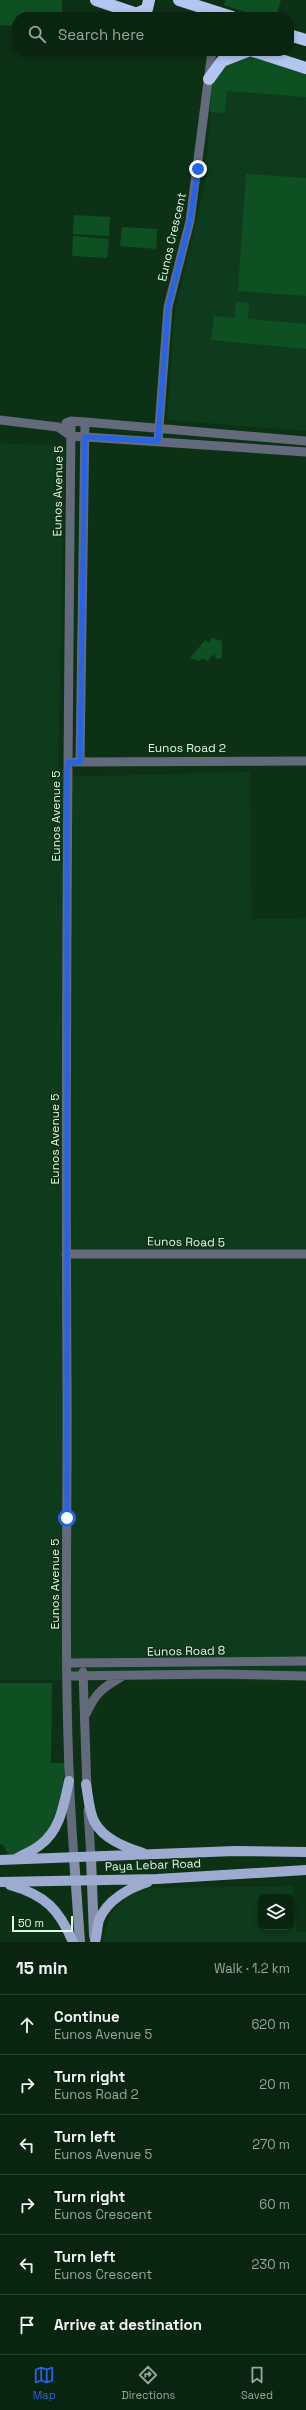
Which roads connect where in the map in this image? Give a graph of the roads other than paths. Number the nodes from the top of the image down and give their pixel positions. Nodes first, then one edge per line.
1 (96, 0) edge
2 (149, 0) edge
3 (179, 0) edge
4 (193, 2) edge
5 (130, 12) edge
6 (144, 12) edge
7 (211, 12) edge
8 (294, 36) edge
9 (306, 40) edge
10 (211, 56) edge
11 (235, 56) edge
12 (269, 56) edge
13 (306, 68) edge
14 (209, 79) junction
15 (0, 420) edge
16 (71, 421) junction
17 (85, 422) junction
18 (58, 427) junction
19 (159, 429) junction
20 (71, 436) junction
21 (85, 437) junction
22 (158, 441) junction
23 (306, 441) edge
24 (306, 452) edge
25 (306, 761) edge
26 (68, 762) junction
27 (80, 762) junction
28 (66, 1254) junction
29 (306, 1254) edge
30 (306, 1661) edge
31 (67, 1664) junction
32 (83, 1664) junction
33 (68, 1676) junction
34 (306, 1676) edge
35 (83, 1677) junction
36 (122, 1677) junction
37 (84, 1717) junction
38 (69, 1781) junction
39 (86, 1784) junction
40 (306, 1852) edge
41 (152, 1855) junction
42 (74, 1858) junction
43 (91, 1858) junction
44 (16, 1859) junction
45 (0, 1860) edge
46 (306, 1870) edge
47 (92, 1879) junction
48 (157, 1879) junction
49 (76, 1880) junction
50 (0, 1882) edge
51 (73, 1942) edge
52 (80, 1942) edge
53 (95, 1942) edge

1 - 5 highway
2 - 6 highway
3 - 4 highway
4 - 7 highway
8 - 9 highway
10 - 14 street, Eunos Crescent
11 - 14 highway
12 - 13 highway
14 - 19 street, Eunos Crescent
15 - 18 street
16 - 17 street
16 - 18 street
16 - 20 street, Eunos Avenue 5
17 - 19 street
17 - 21 street
18 - 20 street
19 - 22 street, Eunos Crescent
19 - 23 street
20 - 21 street
20 - 26 street, Eunos Avenue 5
21 - 22 street
21 - 27 street
22 - 24 street
25 - 27 street, Eunos Road 2
26 - 27 street, Eunos Road 2
26 - 28 street, Eunos Avenue 5
28 - 29 street, Eunos Road 5
28 - 31 street, Eunos Avenue 5
30 - 32 street, Eunos Road 8
31 - 32 street, Eunos Road 8
31 - 33 street, Eunos Avenue 5
32 - 35 street
33 - 35 street, Eunos Road 8
33 - 38 street, Eunos Avenue 5
34 - 36 street, Eunos Road 8
35 - 36 street, Eunos Road 8
35 - 37 street
36 - 37 street
37 - 39 street
38 - 42 street, Eunos Avenue 5
38 - 44 main road
39 - 41 main road
39 - 43 street
40 - 41 main road, Paya Lebar Road
41 - 43 main road, Paya Lebar Road
42 - 43 main road, Paya Lebar Road
42 - 44 main road, Paya Lebar Road
42 - 49 main road
43 - 47 main road
44 - 45 main road, Paya Lebar Road
46 - 48 main road, Paya Lebar Road
47 - 48 main road, Paya Lebar Road
47 - 49 main road, Paya Lebar Road
47 - 53 main road
48 - 53 main road
49 - 50 main road, Paya Lebar Road
49 - 52 main road
50 - 51 main road

